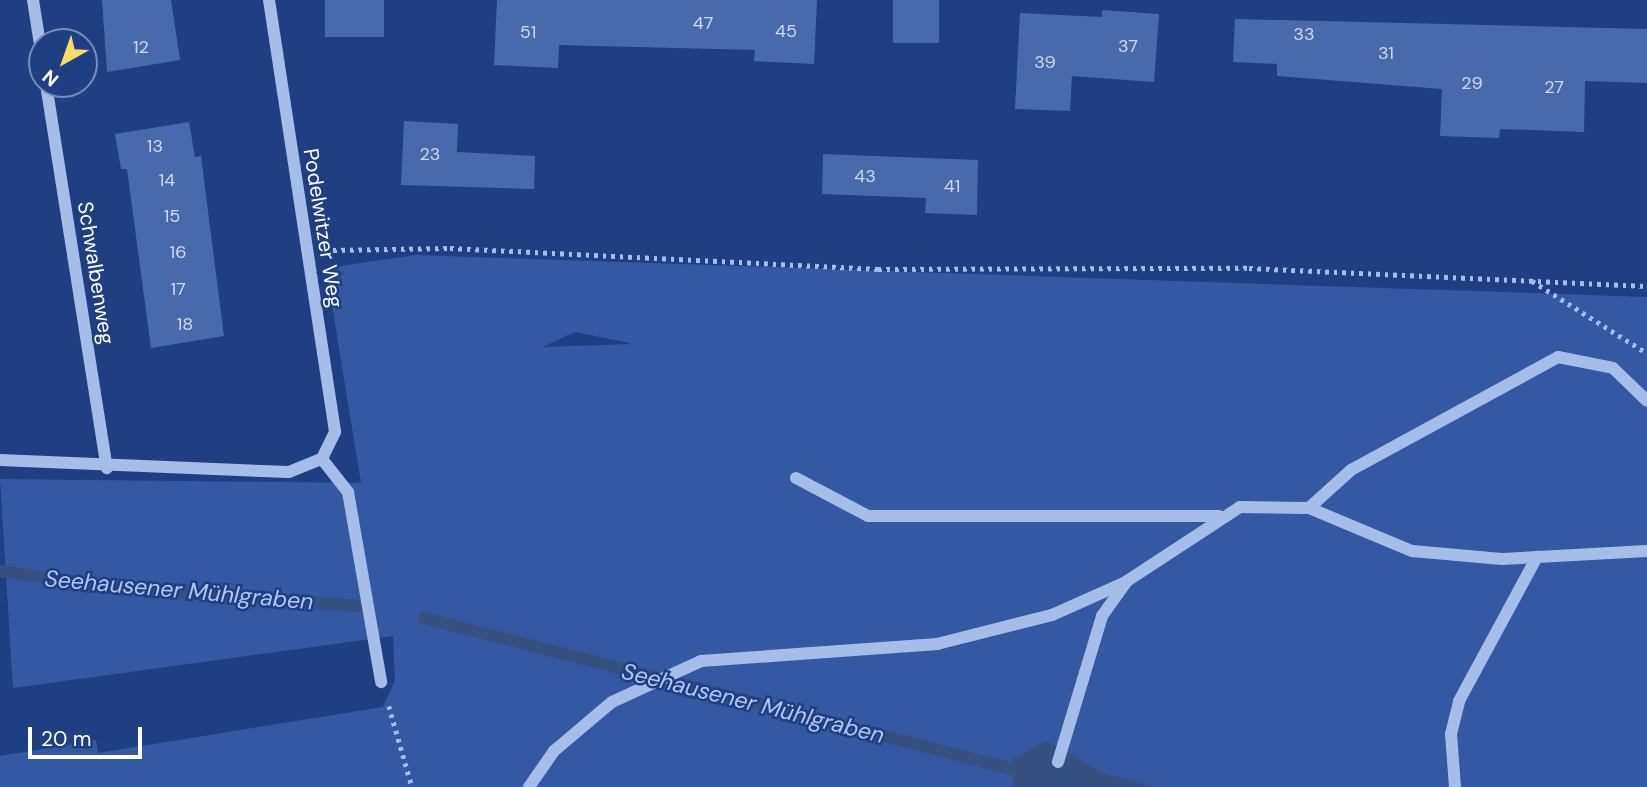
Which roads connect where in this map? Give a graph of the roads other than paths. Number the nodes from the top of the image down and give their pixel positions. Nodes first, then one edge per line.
1 (33, 0) edge
2 (269, 0) edge
3 (37, 28) edge
4 (48, 98) edge
5 (1647, 401) edge
6 (322, 459) junction
7 (0, 460) edge
8 (107, 468) junction
9 (796, 478) dead end
10 (1309, 508) junction
11 (1223, 516) junction
12 (1647, 551) edge
13 (1536, 557) junction
14 (1127, 581) junction
15 (381, 681) road end
16 (1058, 762) dead end
17 (529, 787) edge
18 (1455, 787) edge

1 - 3 street
2 - 6 street, Podelwitzer Weg
4 - 8 street, Schwalbenweg
5 - 10 street
6 - 8 street
6 - 15 street
7 - 8 street
9 - 11 street
10 - 11 street
10 - 13 street
11 - 14 street
12 - 13 street
13 - 18 street
14 - 16 street
14 - 17 street

